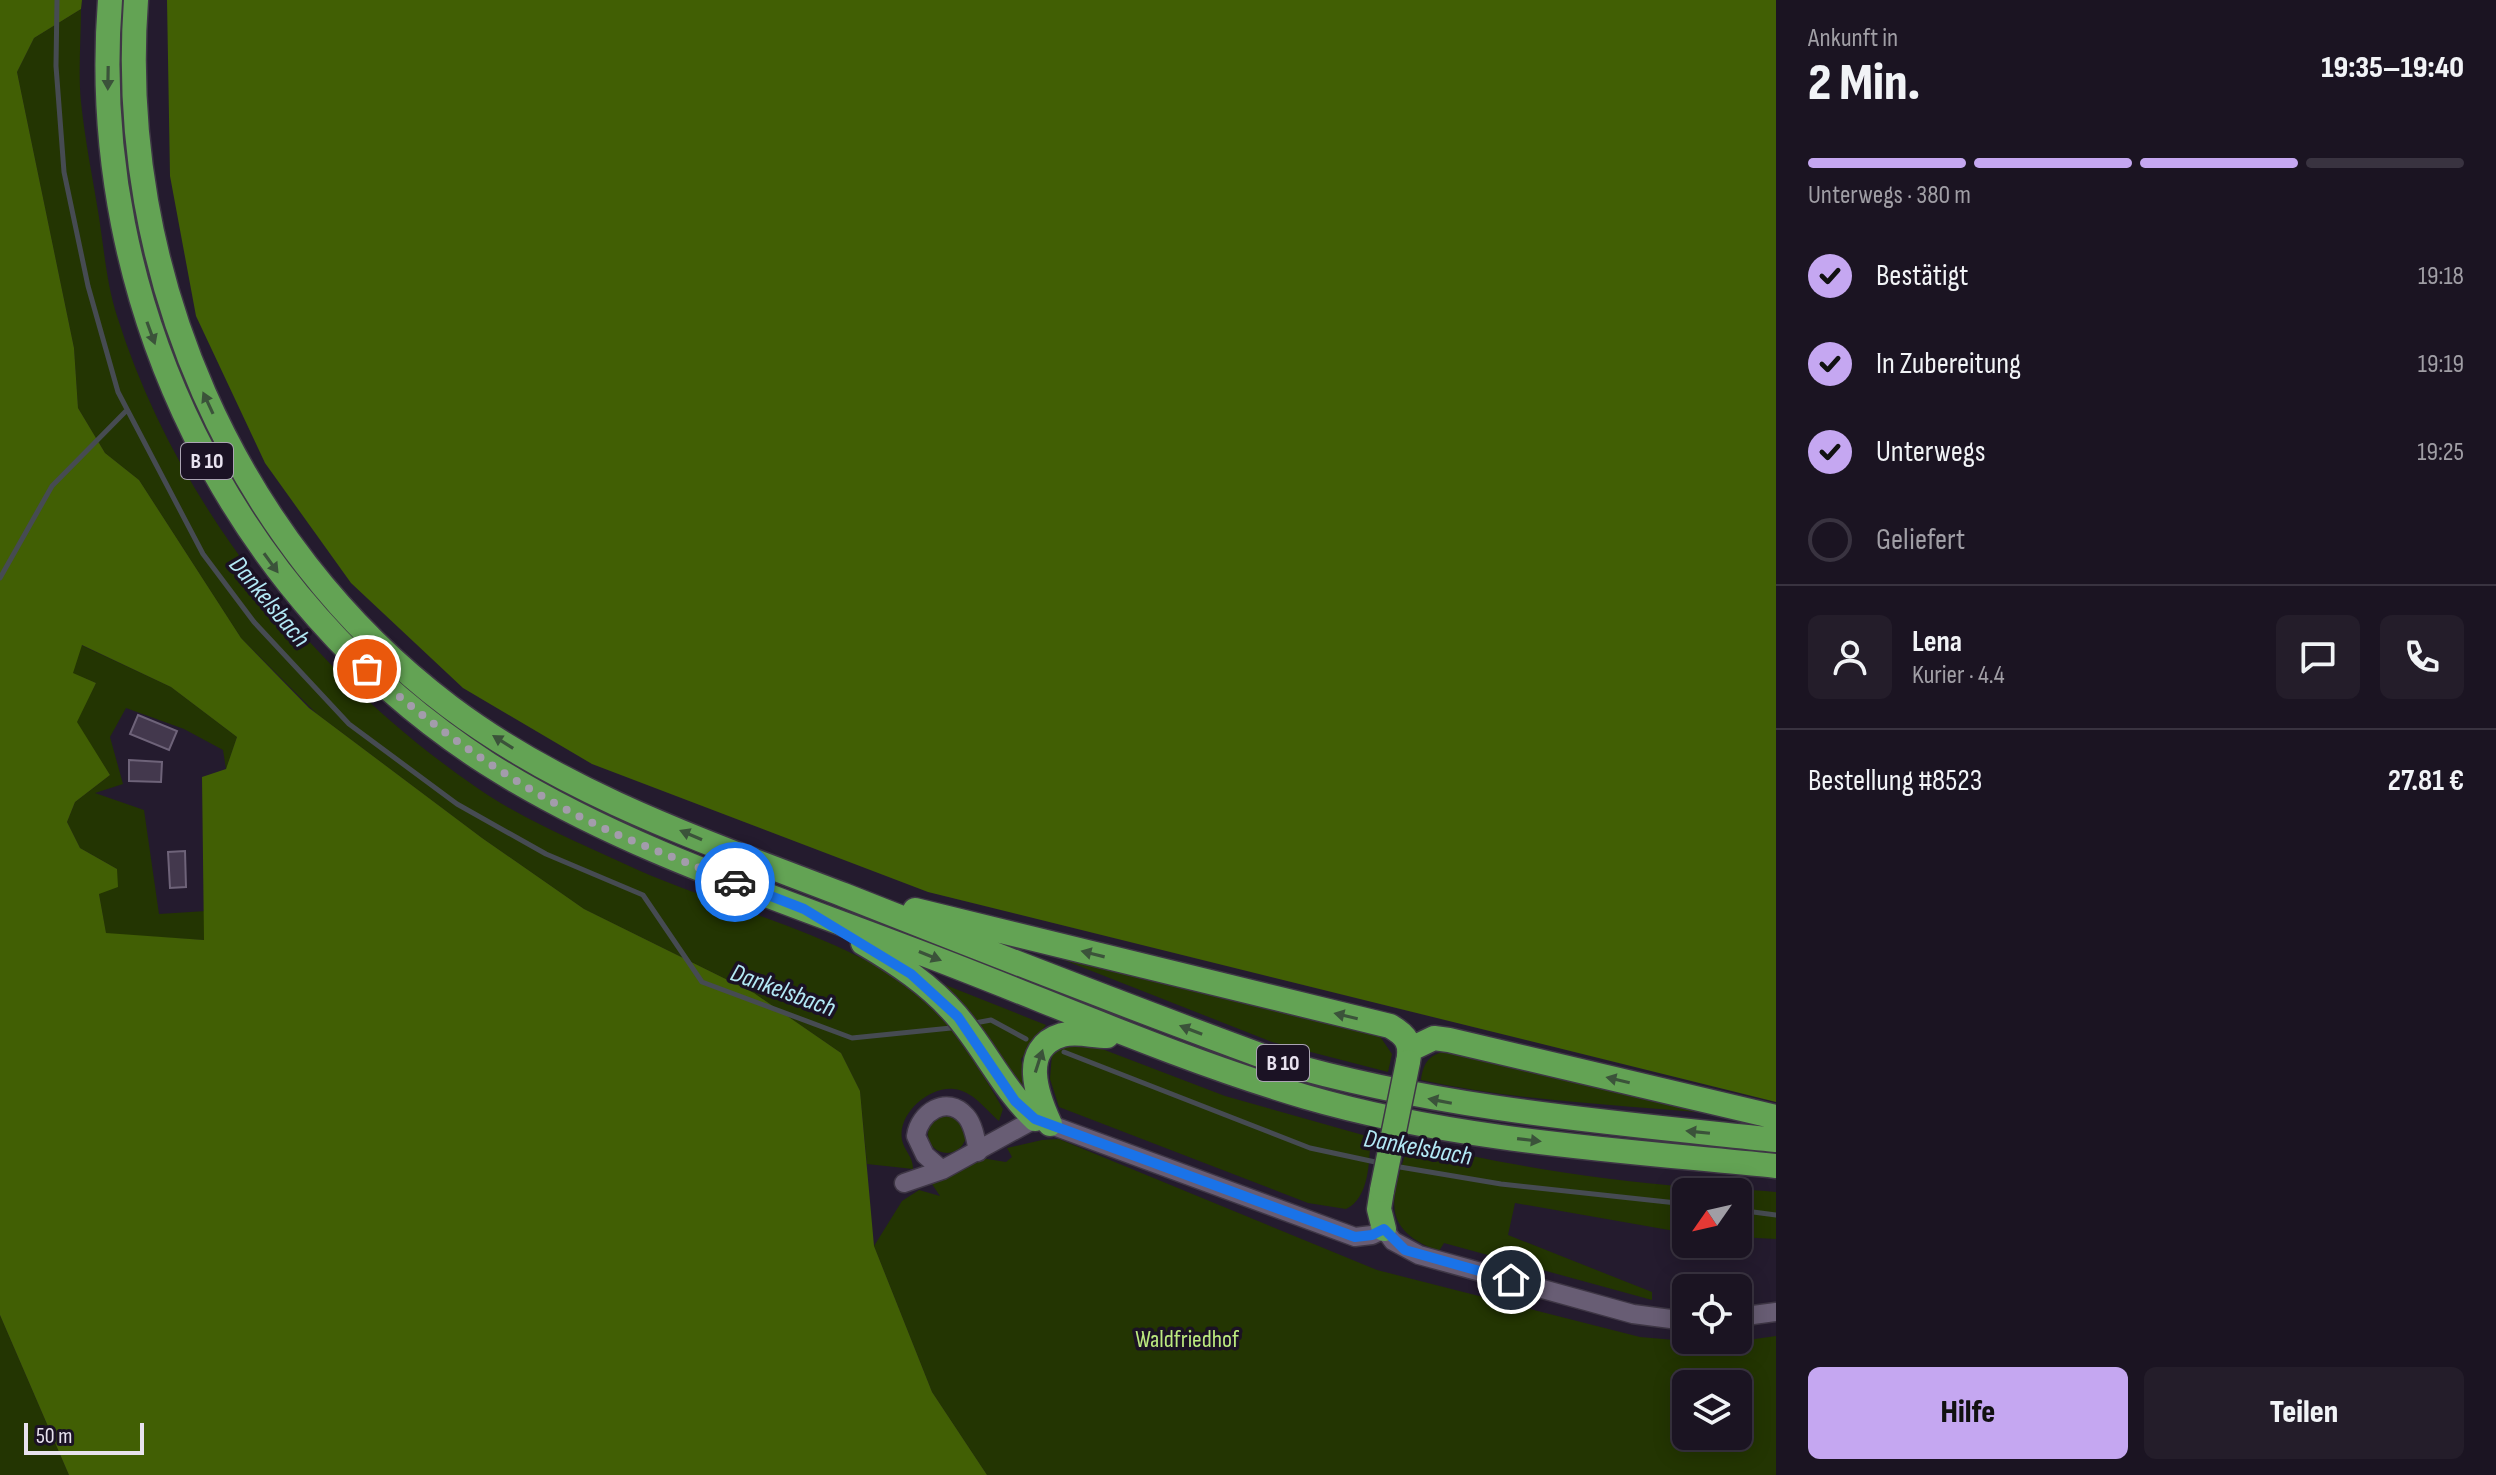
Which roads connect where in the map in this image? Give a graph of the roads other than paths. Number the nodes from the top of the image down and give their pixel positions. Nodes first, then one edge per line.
1 (110, 0) edge
2 (136, 0) edge
3 (816, 885) junction
4 (804, 909) junction
5 (1125, 1035) junction
6 (1410, 1055) junction
7 (1776, 1117) edge
8 (1042, 1122) junction
9 (1776, 1140) edge
10 (978, 1152) junction
11 (1776, 1166) edge
12 (942, 1170) junction
13 (904, 1183) dead end
14 (1384, 1229) junction
15 (1776, 1312) edge
16 (1752, 1315) edge
17 (1672, 1319) edge

1 -> 4 highway, B 10
3 -> 2 highway, B 10
6 -> 3 highway
9 -> 3 highway, B 10
4 -> 5 highway, B 10
4 - 8 highway
8 -> 5 highway
5 -> 11 highway, B 10
7 -> 6 highway
6 - 14 highway, bridge
8 - 10 street
8 - 14 street
10 - 12 street
10 - 12 street
12 - 13 street
14 - 17 street
15 - 16 street

